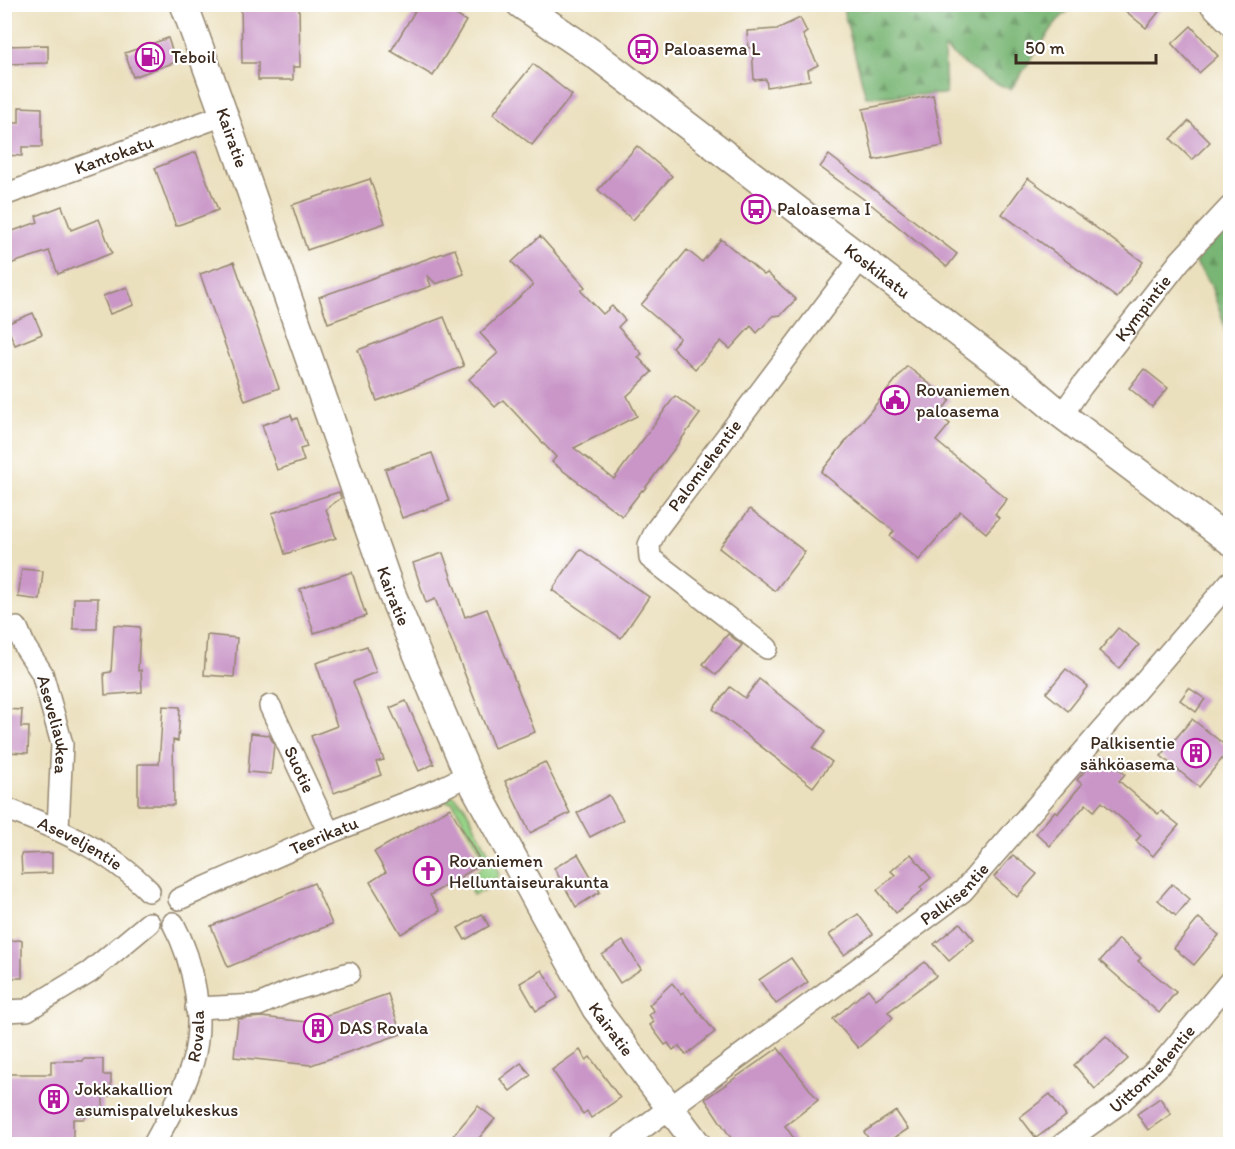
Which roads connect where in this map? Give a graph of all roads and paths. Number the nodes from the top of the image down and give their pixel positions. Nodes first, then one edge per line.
1 (184, 4) edge
2 (520, 4) edge
3 (1210, 4) edge
4 (1230, 24) edge
5 (224, 115) junction
6 (4, 195) edge
7 (1230, 207) edge
8 (861, 258) junction
9 (1062, 415) junction
10 (1230, 541) edge
11 (1230, 582) edge
12 (17, 628) dead end
13 (767, 648) dead end
14 (270, 706) dead end
15 (468, 776) junction
16 (4, 808) edge
17 (58, 828) junction
18 (329, 833) junction
19 (149, 891) junction
20 (179, 899) junction
21 (149, 923) junction
22 (173, 923) junction
23 (349, 973) dead end
24 (1230, 981) edge
25 (196, 1008) junction
26 (4, 1011) edge
27 (670, 1107) junction
28 (154, 1144) edge
29 (621, 1144) edge
30 (697, 1144) edge
31 (1063, 1144) edge

1 - 5 main road, Kairatie
2 - 8 main road, Koskikatu
3 - 4 street
5 - 6 street, Kantokatu
5 - 15 main road, Kairatie
7 - 9 street, Kympintie
8 - 9 main road, Koskikatu
8 - 13 street, Palomiehentie
9 - 10 main road, Koskikatu
11 - 27 street, Palkisentie
12 - 17 street, Aseveliaukea
14 - 18 street, Suotie
15 - 18 street, Teerikatu
15 - 27 main road, Kairatie
16 - 17 street, Aseveljentie
17 - 19 street, Aseveljentie
18 - 20 street, Teerikatu
19 - 20 street
19 - 21 street
20 - 22 street
21 - 22 street
21 - 26 street
22 - 25 street, Rovala
23 - 25 street
24 - 31 street, Uittomiehentie
25 - 28 street, Rovala
27 - 29 street, Palkisentie
27 - 30 main road, Kairatie

